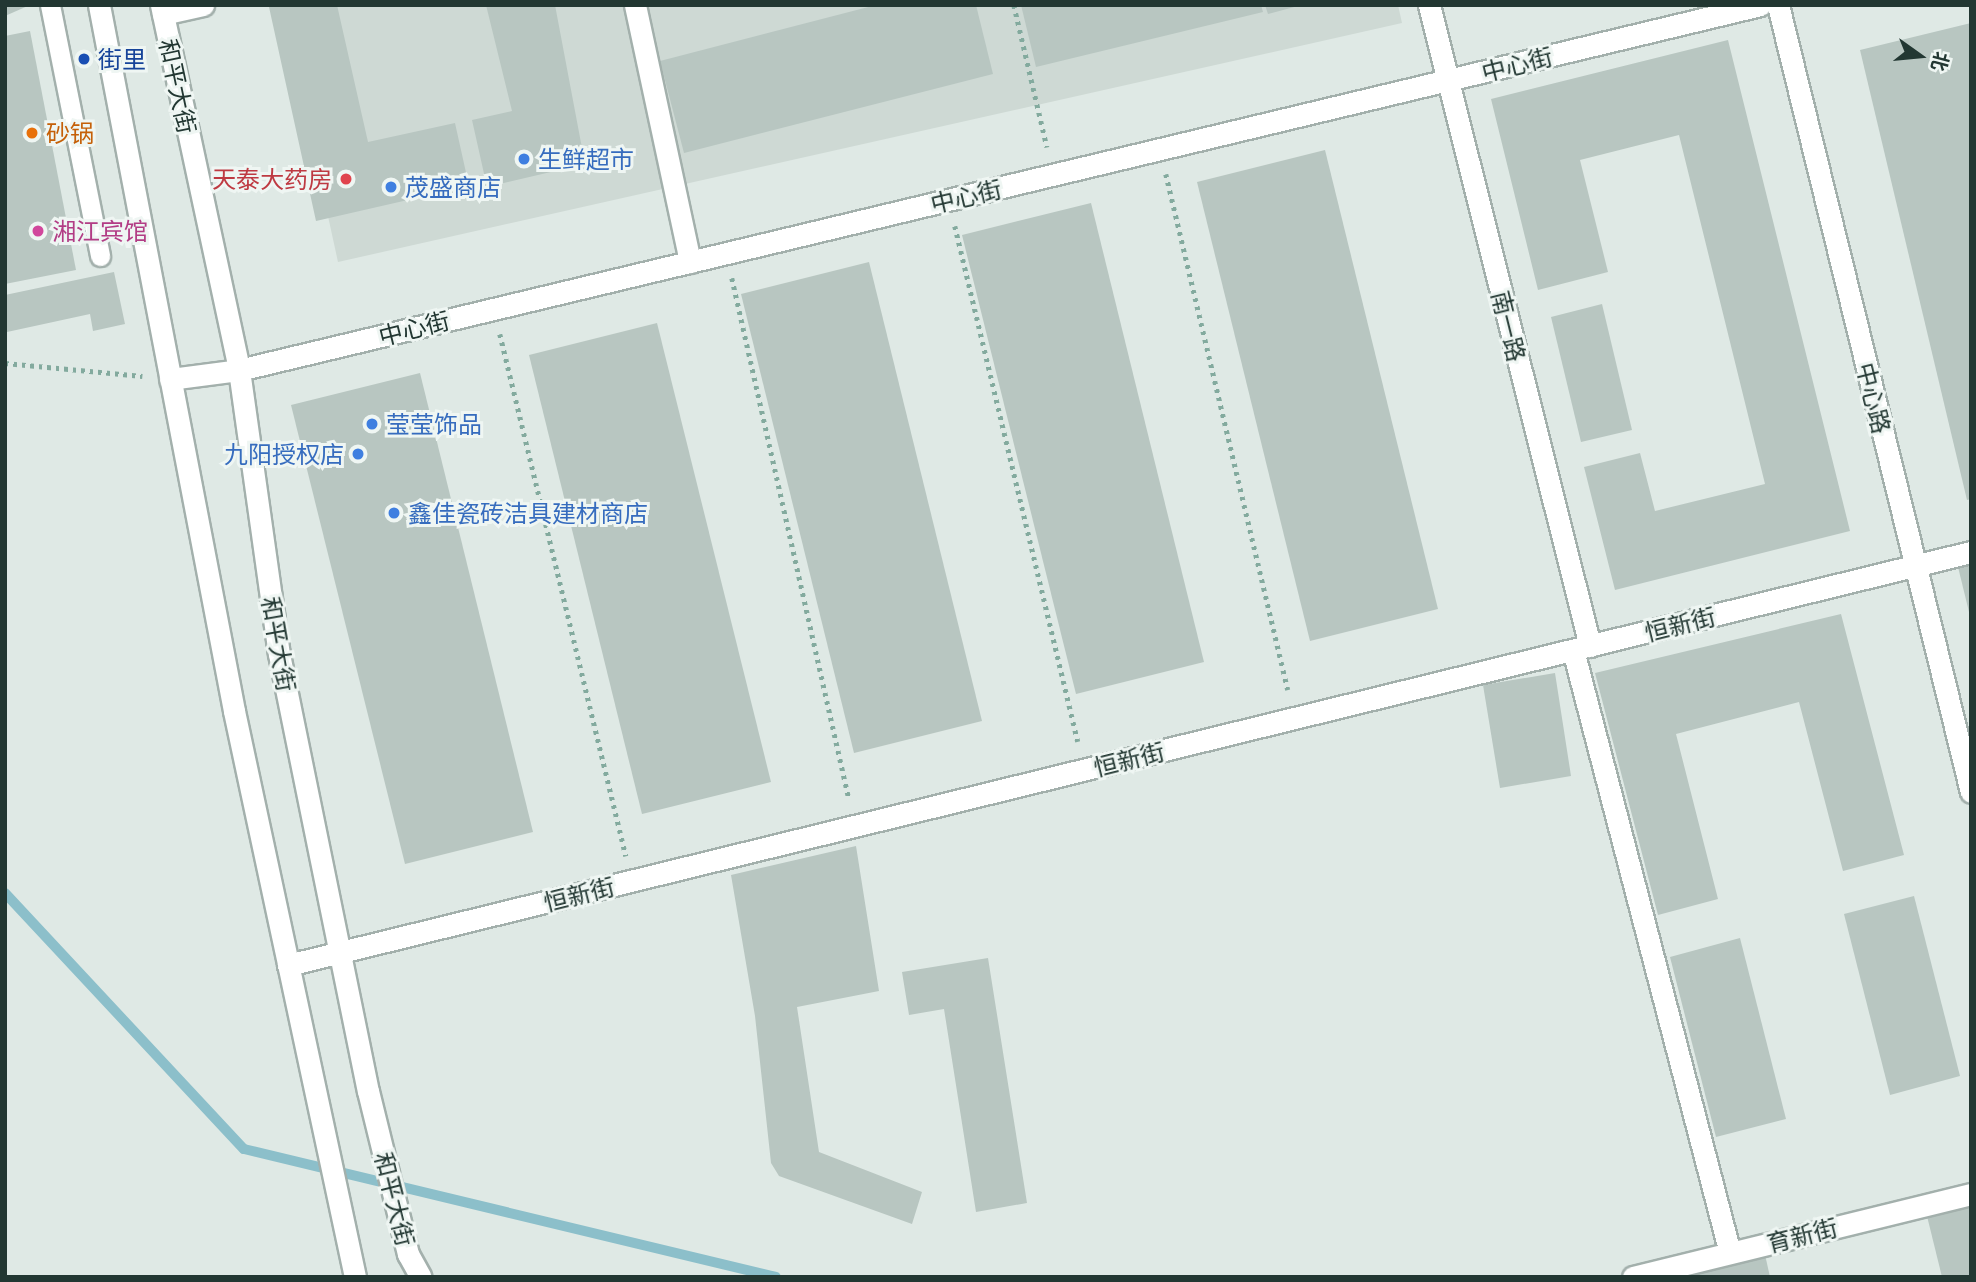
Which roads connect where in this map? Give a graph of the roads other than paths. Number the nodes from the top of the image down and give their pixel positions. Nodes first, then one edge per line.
1 (50, 5) edge
2 (99, 5) edge
3 (203, 5) edge
4 (635, 5) edge
5 (1429, 5) edge
6 (1760, 5) edge
7 (1778, 5) edge
8 (162, 9) edge
9 (1447, 80) junction
10 (100, 256) dead end
11 (690, 262) junction
12 (239, 370) junction
13 (170, 379) junction
14 (1971, 552) edge
15 (1915, 566) junction
16 (1581, 648) junction
17 (1971, 792) edge
18 (342, 952) junction
19 (288, 965) junction
20 (1971, 1194) edge
21 (1730, 1253) junction
22 (355, 1277) edge
23 (421, 1277) edge
24 (1633, 1277) edge

1 - 10 lane
2 - 13 street
3 - 8 street
4 - 11 street
5 - 9 street, 南一路
6 - 9 street, 中心街
7 - 15 street, 中心路
8 - 12 street, 和平大街
9 - 11 street, 中心街
9 - 16 street, 南一路
11 - 12 street, 中心街
12 - 13 street, 中心街
12 - 18 street, 和平大街
13 - 19 street
14 - 15 street, 恒新街
15 - 16 street, 恒新街
15 - 17 street, 中心路
16 - 18 street, 恒新街
16 - 21 street, 南一路
18 - 19 street, 恒新街
18 - 23 street, 和平大街
19 - 22 street
20 - 21 street, 育新街
21 - 24 street, 育新街

